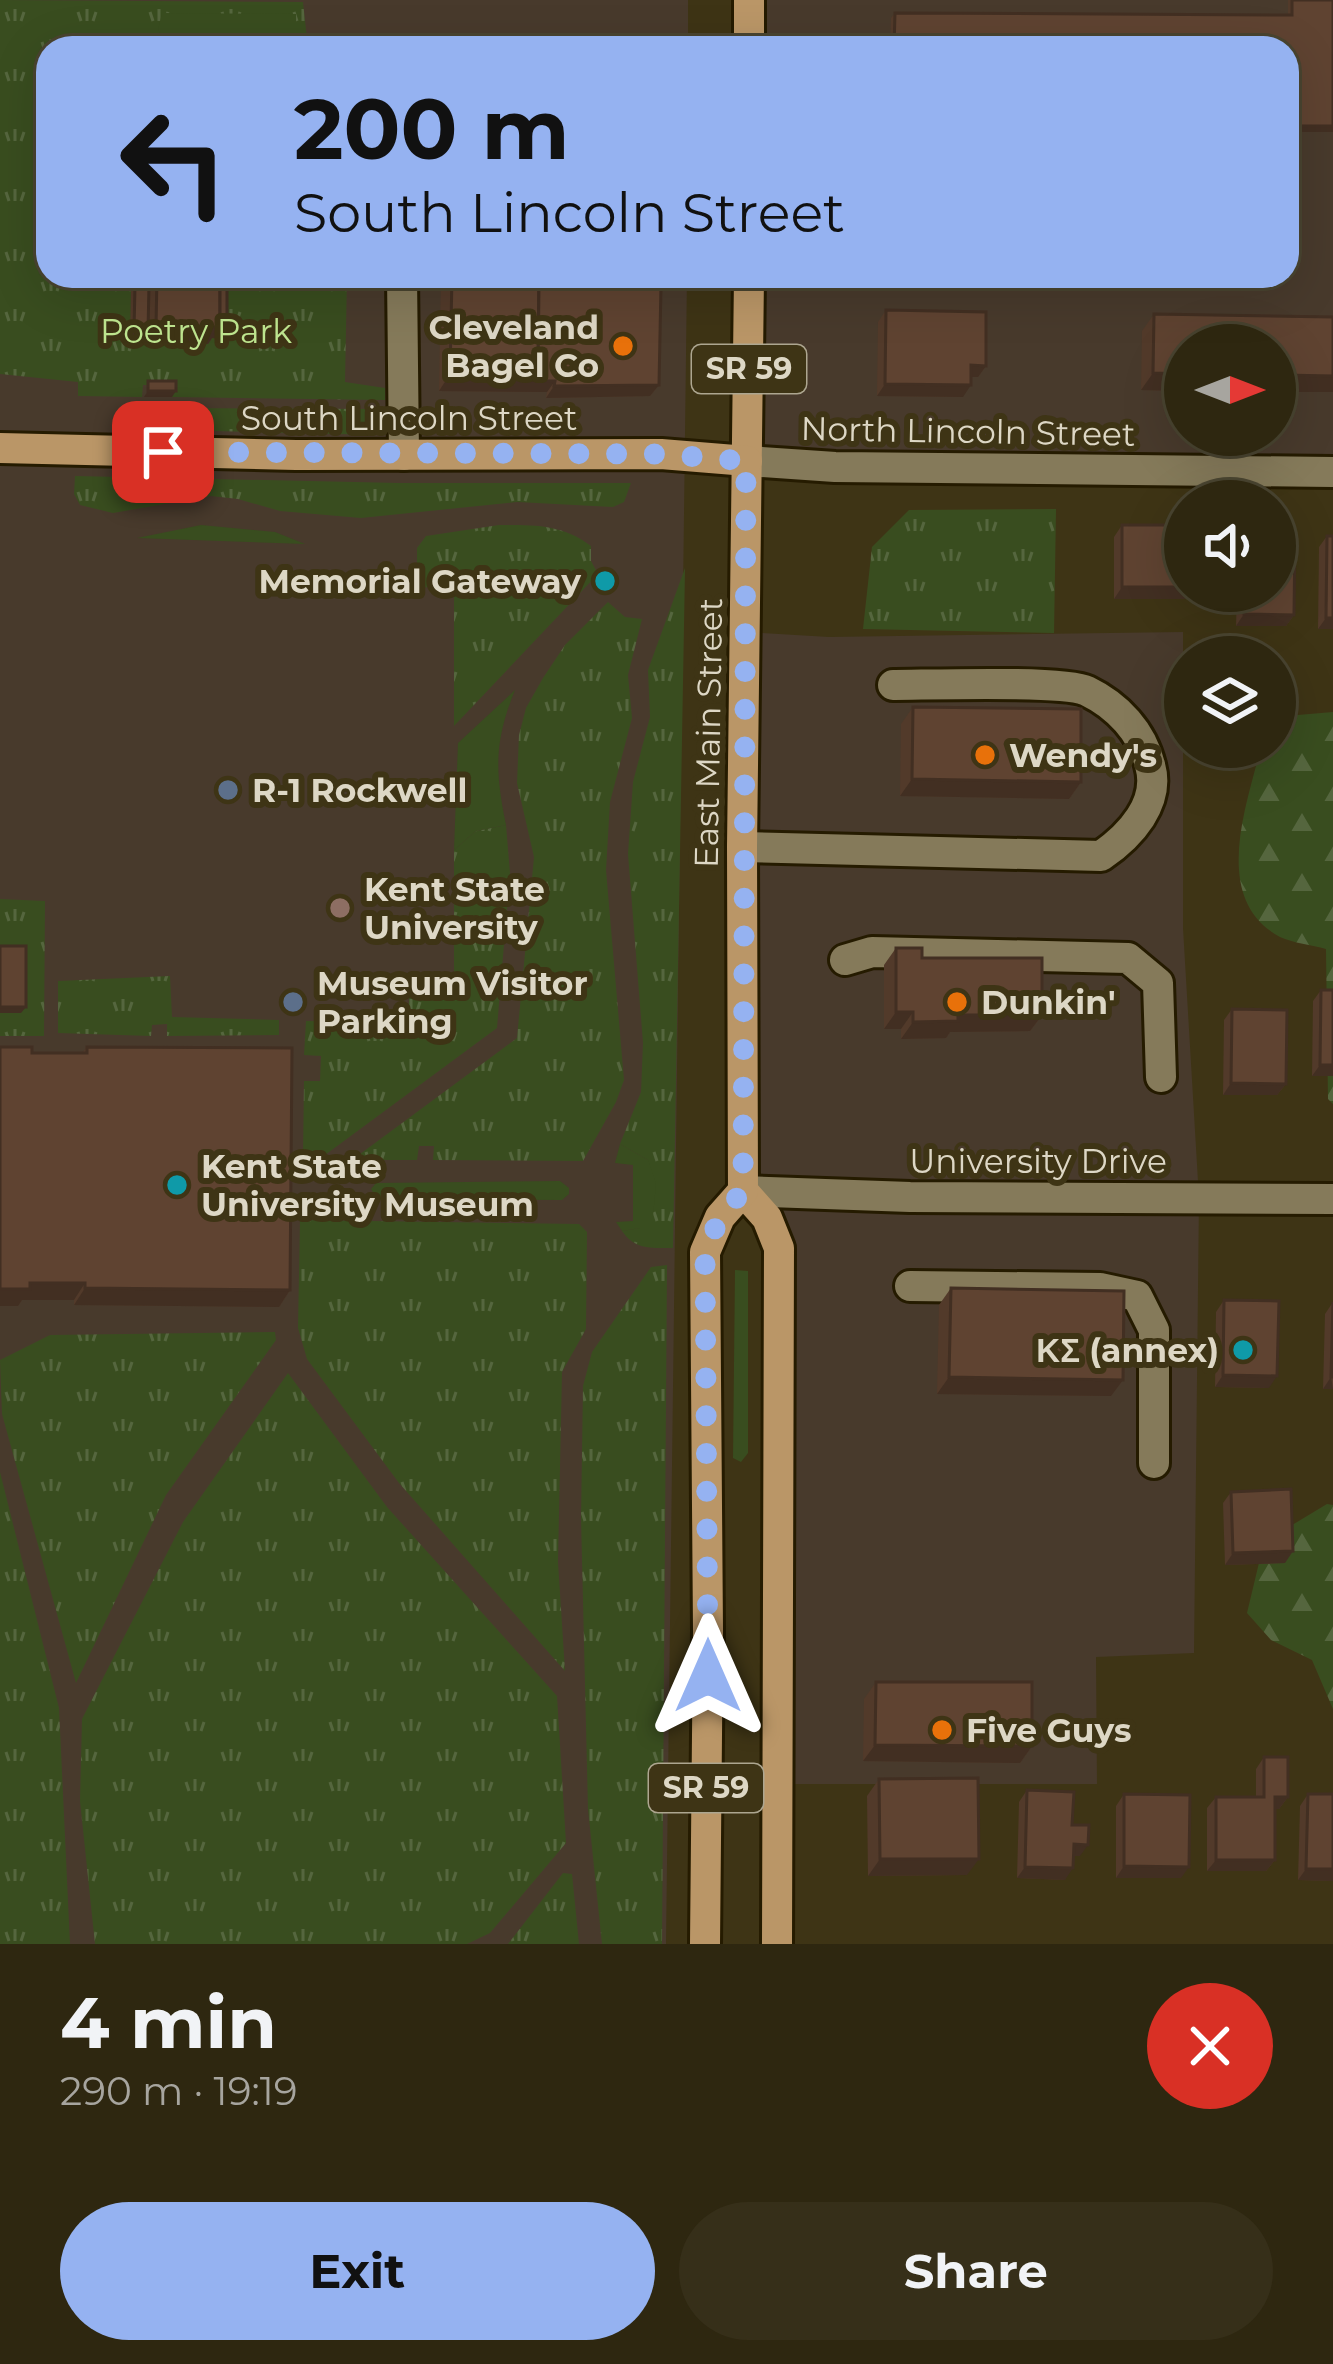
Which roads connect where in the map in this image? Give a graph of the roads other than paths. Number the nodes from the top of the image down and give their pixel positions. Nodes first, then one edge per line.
1 (748, 0) edge
2 (748, 36) edge
3 (402, 288) edge
4 (749, 288) edge
5 (0, 448) edge
6 (404, 455) junction
7 (746, 461) junction
8 (1333, 472) edge
9 (893, 685) dead end
10 (742, 848) junction
11 (844, 960) dead end
12 (1162, 1077) dead end
13 (743, 1191) junction
14 (1333, 1199) edge
15 (910, 1286) dead end
16 (1154, 1463) dead end
17 (705, 1944) edge
18 (777, 1944) edge

1 - 2 main road
3 - 6 street
4 - 7 main road, East Main Street / SR 59
5 - 6 main road, South Lincoln Street
6 - 7 main road, South Lincoln Street
7 - 8 street, North Lincoln Street
7 - 10 main road, East Main Street / SR 59
9 - 10 street
10 - 13 main road, East Main Street / SR 59
11 - 12 street
13 - 14 street, University Drive
13 - 17 main road, SR 59
13 - 18 main road, SR 59
15 - 16 street

